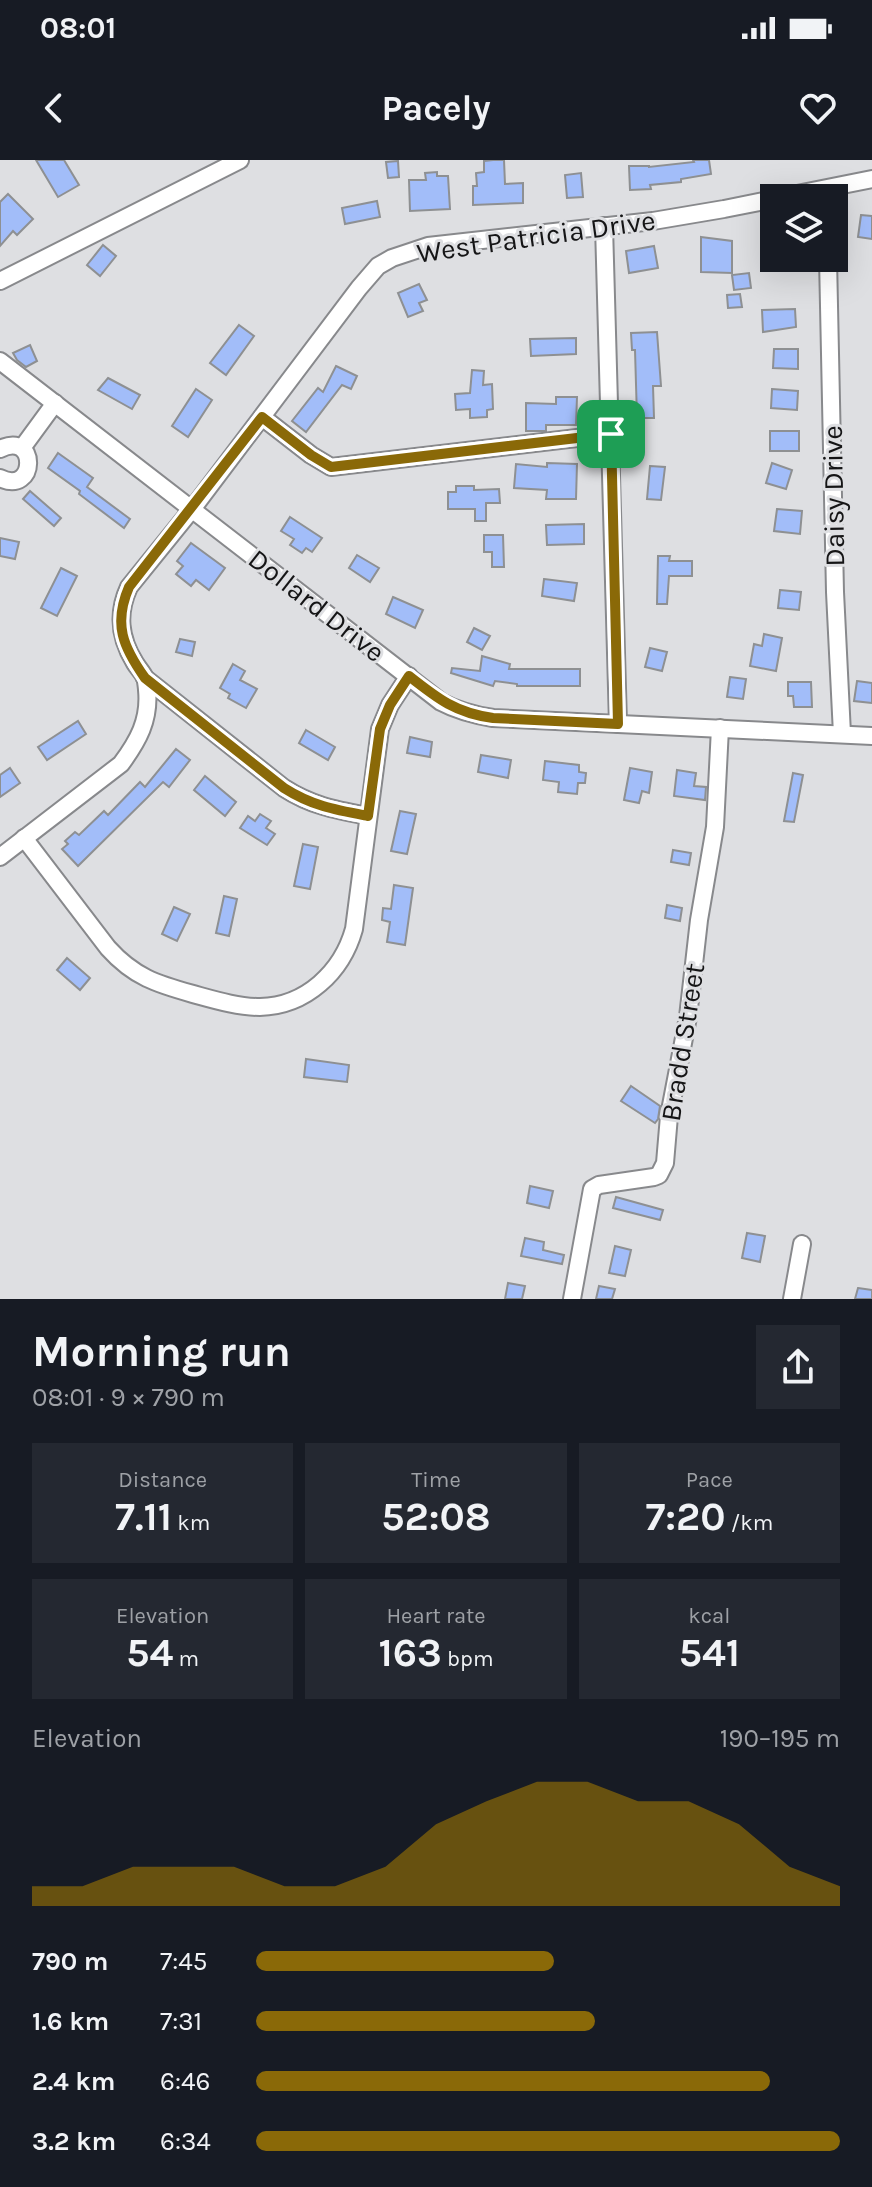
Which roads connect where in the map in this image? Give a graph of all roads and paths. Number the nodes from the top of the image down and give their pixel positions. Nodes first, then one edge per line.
1 (240, 160) edge
2 (872, 179) edge
3 (848, 186) edge
4 (760, 201) edge
5 (604, 226) junction
6 (828, 272) edge
7 (0, 281) edge
8 (0, 361) edge
9 (55, 403) junction
10 (262, 417) junction
11 (611, 434) junction
12 (22, 448) junction
13 (0, 449) edge
14 (0, 478) edge
15 (193, 508) junction
16 (409, 676) junction
17 (145, 678) junction
18 (618, 724) junction
19 (720, 728) junction
20 (842, 734) junction
21 (872, 736) edge
22 (368, 816) junction
23 (24, 838) junction
24 (0, 857) edge
25 (802, 1244) dead end
26 (572, 1299) edge
27 (792, 1299) edge

1 - 7 street
2 - 3 street, West Patricia Drive
4 - 5 street, West Patricia Drive
5 - 10 street, West Patricia Drive
5 - 11 street
6 - 20 street, Daisy Drive
8 - 9 street, Dollard Drive
9 - 12 street
9 - 15 street, Dollard Drive
10 - 11 street
10 - 15 street, West Patricia Drive
11 - 18 street
12 - 13 street
12 - 14 street
15 - 16 street, Dollard Drive
15 - 17 street, West Patricia Drive
16 - 18 street, Dollard Drive
16 - 22 street
17 - 22 street
17 - 23 street, West Patricia Drive
18 - 19 street, Dollard Drive
19 - 20 street, Dollard Drive
19 - 26 street, Bradd Street
20 - 21 street, Dollard Drive
22 - 23 street
23 - 24 street, West Patricia Drive
25 - 27 street

